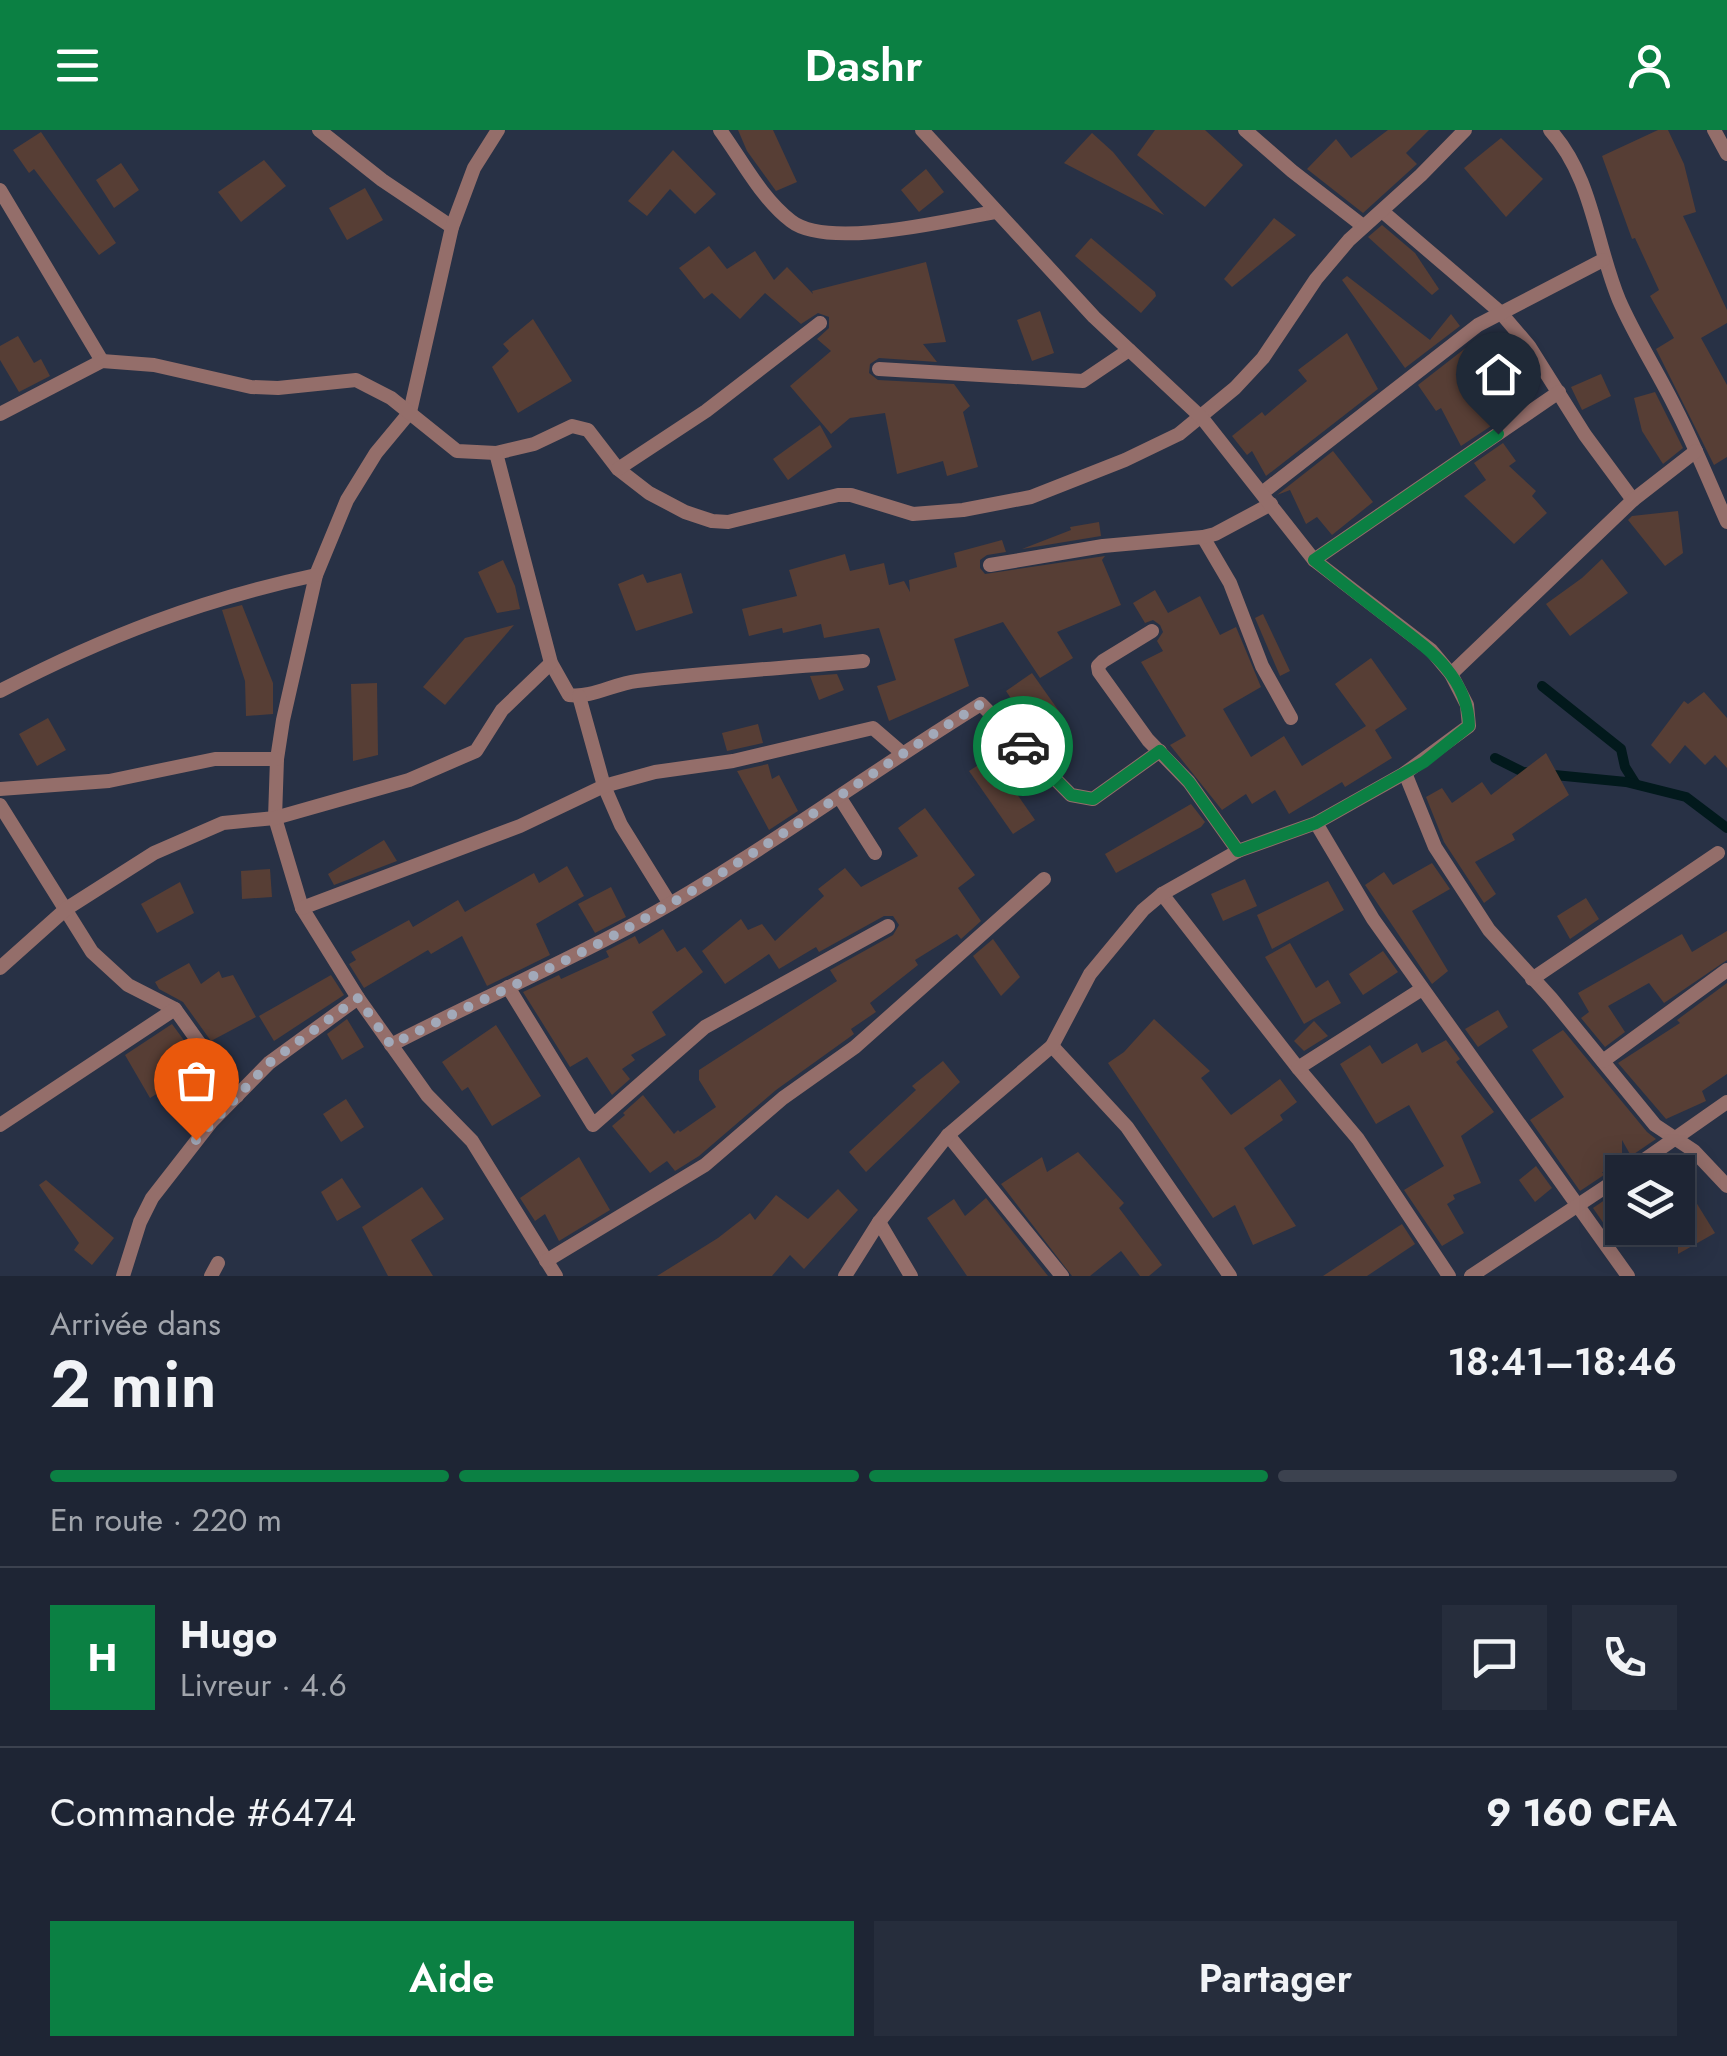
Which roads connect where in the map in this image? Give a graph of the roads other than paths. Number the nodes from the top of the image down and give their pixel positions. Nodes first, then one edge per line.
1 (498, 130) edge
2 (720, 130) edge
3 (922, 130) edge
4 (1245, 130) edge
5 (1465, 130) edge
6 (1550, 130) edge
7 (1714, 130) edge
8 (328, 133) edge
9 (1727, 154) edge
10 (0, 190) edge
11 (1382, 211) junction
12 (995, 212) junction
13 (1363, 226) junction
14 (452, 227) junction
15 (1603, 260) junction
16 (1500, 312) junction
17 (820, 323) dead end
18 (1129, 350) junction
19 (102, 361) junction
20 (879, 369) dead end
21 (1559, 392) junction
22 (410, 412) junction
23 (0, 414) edge
24 (1202, 418) junction
25 (1696, 451) junction
26 (496, 452) junction
27 (618, 469) junction
28 (1266, 498) junction
29 (1633, 500) junction
30 (1727, 522) edge
31 (1202, 536) junction
32 (1314, 560) junction
33 (990, 566) dead end
34 (316, 575) junction
35 (1152, 631) dead end
36 (862, 662) dead end
37 (551, 663) junction
38 (1451, 674) junction
39 (0, 691) edge
40 (579, 696) junction
41 (1290, 718) dead end
42 (1160, 751) junction
43 (902, 753) junction
44 (277, 759) junction
45 (1405, 774) junction
46 (604, 786) junction
47 (0, 789) edge
48 (840, 798) junction
49 (0, 805) edge
50 (274, 818) junction
51 (1316, 823) junction
52 (1238, 851) junction
53 (875, 853) dead end
54 (1718, 853) dead end
55 (1044, 879) dead end
56 (1162, 894) junction
57 (670, 904) junction
58 (302, 908) junction
59 (66, 909) junction
60 (888, 926) dead end
61 (0, 968) edge
62 (1727, 970) edge
63 (1532, 979) junction
64 (508, 987) junction
65 (1422, 989) junction
66 (358, 998) junction
67 (174, 1010) junction
68 (391, 1045) junction
69 (1052, 1046) junction
70 (1603, 1060) junction
71 (1298, 1068) junction
72 (237, 1096) junction
73 (1727, 1102) edge
74 (0, 1125) edge
75 (948, 1135) junction
76 (1675, 1138) junction
77 (1651, 1155) edge
78 (1727, 1186) edge
79 (1605, 1187) edge
80 (1578, 1204) junction
81 (879, 1222) junction
82 (546, 1261) junction
83 (122, 1276) edge
84 (556, 1276) edge
85 (845, 1276) edge
86 (911, 1276) edge
87 (1062, 1276) edge
88 (1230, 1276) edge
89 (1449, 1276) edge
90 (1471, 1276) edge
91 (1628, 1276) edge

1 - 14 lane
2 - 12 lane
3 - 12 lane
4 - 13 lane
5 - 11 lane
6 - 15 lane
7 - 9 lane
8 - 14 lane
10 - 19 lane
11 - 13 lane
11 - 16 lane
12 - 18 lane
13 - 24 lane
14 - 22 lane
15 - 16 lane
15 - 25 lane
16 - 21 lane
16 - 28 lane
17 - 27 lane
18 - 20 lane
18 - 24 lane
19 - 22 lane
19 - 23 lane
21 - 29 lane
21 - 32 lane
22 - 26 lane
22 - 34 lane
24 - 27 lane
24 - 28 lane
25 - 29 lane
25 - 30 lane
26 - 27 lane
26 - 37 lane
28 - 31 lane
28 - 32 lane
29 - 38 lane
31 - 33 lane
31 - 41 lane
32 - 38 lane
34 - 39 lane
34 - 44 lane
35 - 42 lane
36 - 40 lane
37 - 40 lane
37 - 50 lane
38 - 45 lane
40 - 46 lane
42 - 43 lane
42 - 52 lane
43 - 46 lane
43 - 48 lane
44 - 47 lane
44 - 50 lane
45 - 51 lane
45 - 63 lane
46 - 57 lane
46 - 58 lane
48 - 53 lane
48 - 57 lane
49 - 59 lane
50 - 58 lane
50 - 59 lane
51 - 52 lane
51 - 65 lane
52 - 56 lane
54 - 63 lane
55 - 82 lane
56 - 69 lane
56 - 71 lane
57 - 64 lane
58 - 66 lane
59 - 61 lane
59 - 67 lane
60 - 64 lane
62 - 70 lane
63 - 70 lane
64 - 68 lane
65 - 71 lane
65 - 80 lane
66 - 68 lane
66 - 72 lane
67 - 72 lane
67 - 74 lane
68 - 82 lane
69 - 75 lane
69 - 88 lane
70 - 76 lane
71 - 89 lane
72 - 83 lane
73 - 76 lane
75 - 81 lane
75 - 87 lane
76 - 77 lane
76 - 78 lane
79 - 80 lane
80 - 90 lane
80 - 91 lane
81 - 85 lane
81 - 86 lane
82 - 84 lane

